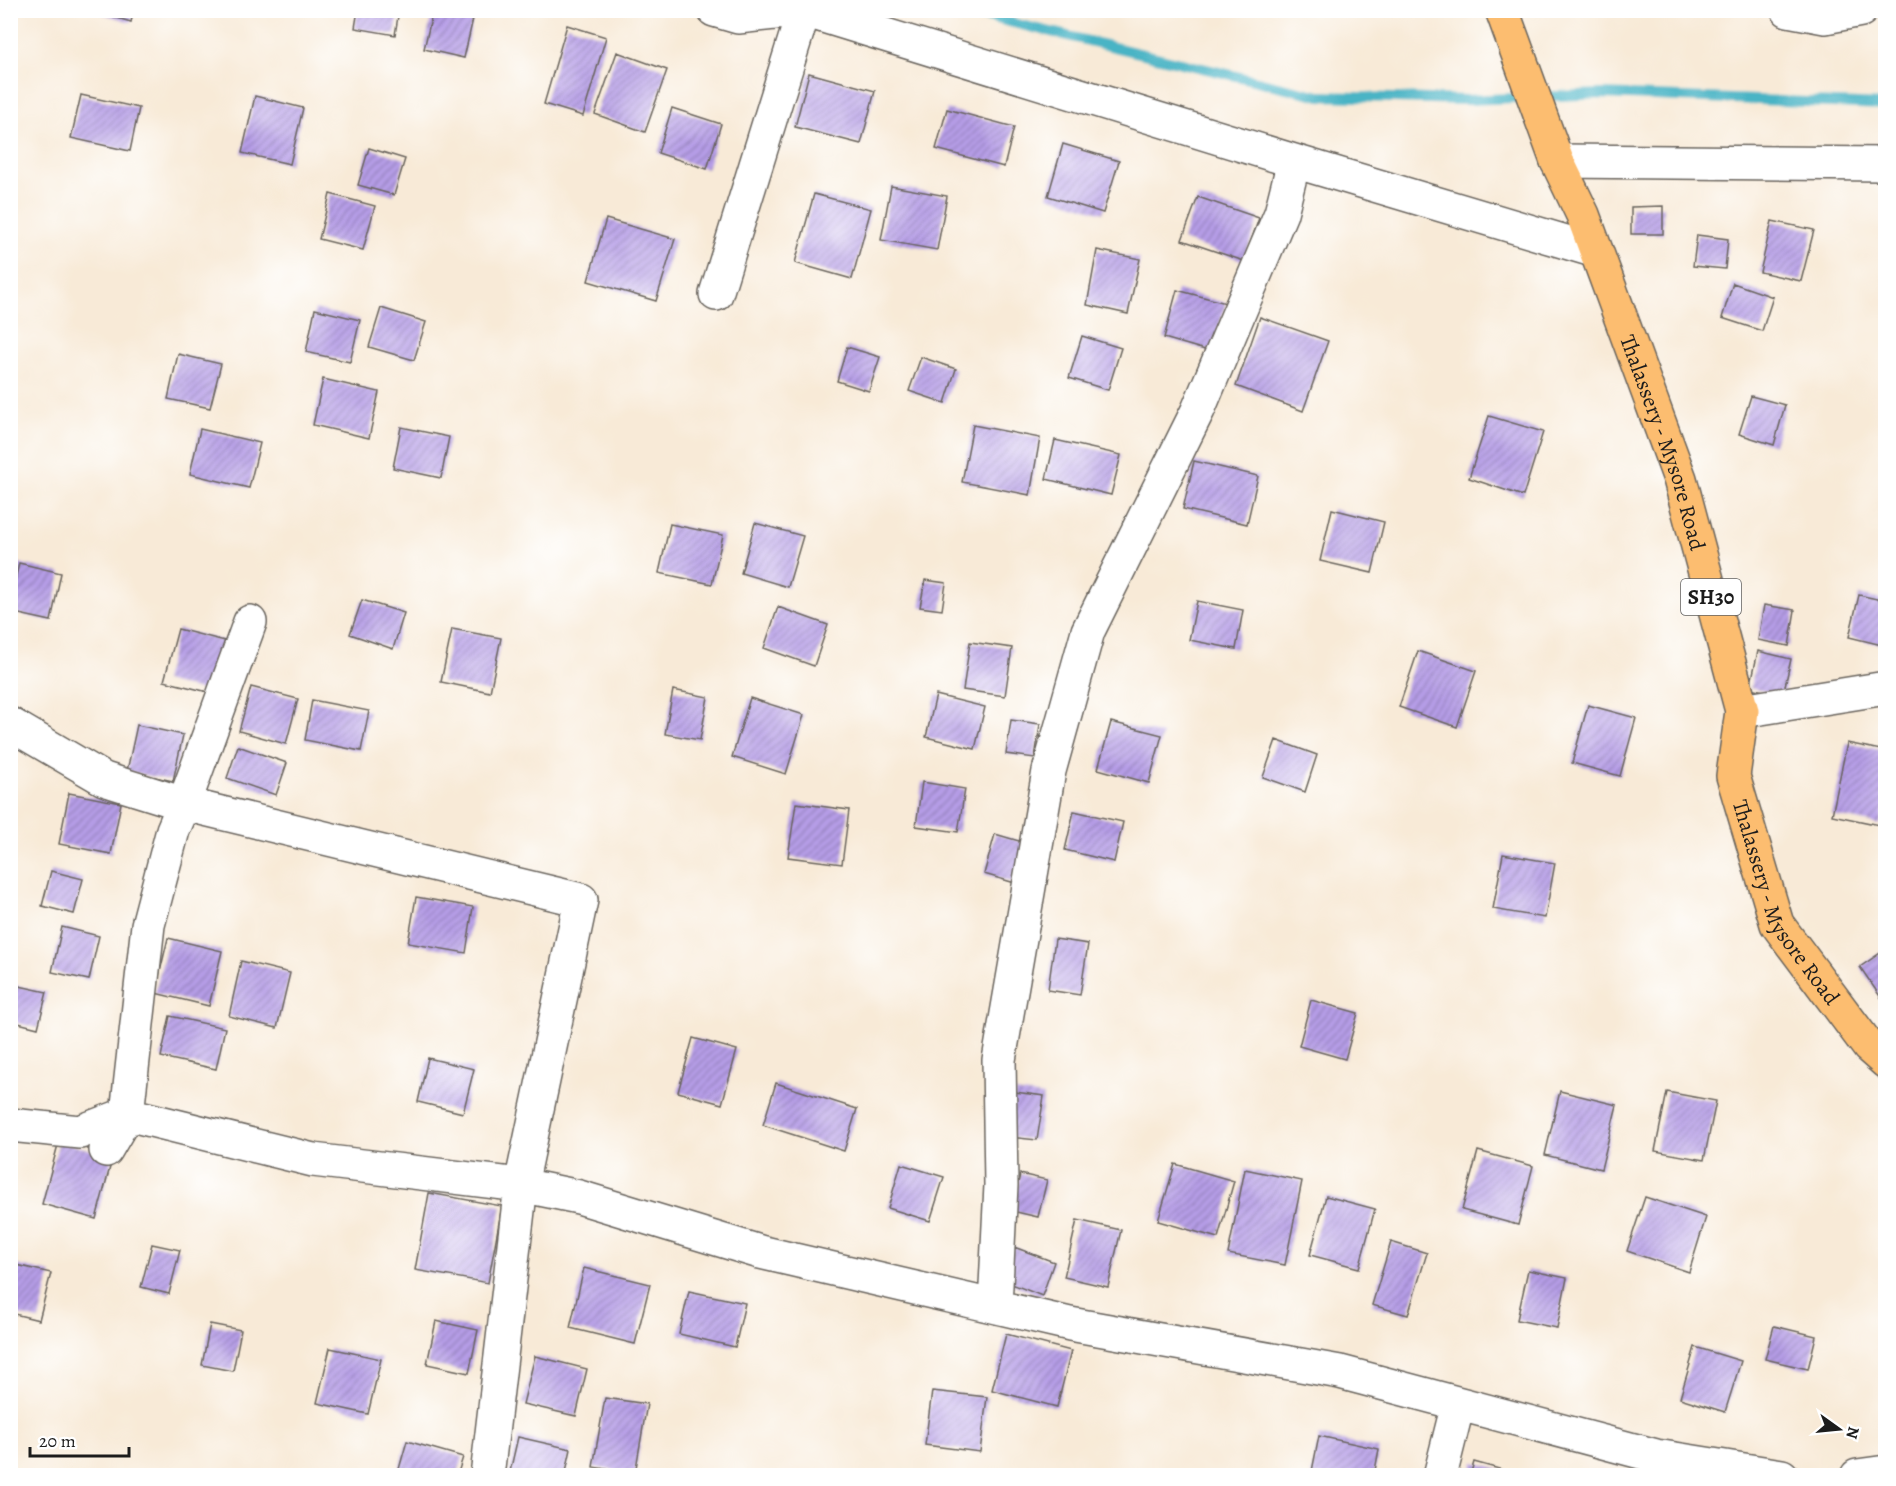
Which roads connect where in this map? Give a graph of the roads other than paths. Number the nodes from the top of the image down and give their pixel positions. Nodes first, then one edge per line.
1 (714, 10) edge
2 (804, 10) edge
3 (1502, 10) edge
4 (1788, 10) edge
5 (1861, 10) edge
6 (1294, 161) junction
7 (1557, 161) junction
8 (1886, 165) edge
9 (1596, 251) junction
10 (716, 294) dead end
11 (250, 622) dead end
12 (1886, 687) edge
13 (1742, 711) junction
14 (10, 724) edge
15 (184, 804) junction
16 (1886, 1062) edge
17 (127, 1114) junction
18 (10, 1125) edge
19 (106, 1150) dead end
20 (521, 1185) junction
21 (995, 1306) junction
22 (1458, 1404) junction
23 (1886, 1472) edge
24 (487, 1476) edge
25 (1440, 1476) edge
26 (1782, 1476) edge
27 (1857, 1476) edge

1 - 2 street
2 - 6 street
2 - 10 street
3 - 7 main road, Thalassery - Mysore Road / SH30
4 - 5 street
6 - 9 street
6 - 21 street
7 - 8 street
7 - 9 main road, Thalassery - Mysore Road / SH30
9 - 13 main road, Thalassery - Mysore Road / SH30
11 - 15 street
12 - 13 street
13 - 16 main road, Thalassery - Mysore Road / SH30
14 - 15 street
15 - 17 street
15 - 20 street
17 - 18 street
17 - 19 street
17 - 20 street
20 - 21 street
20 - 24 street
21 - 22 street
22 - 25 street
22 - 26 street
23 - 27 street

